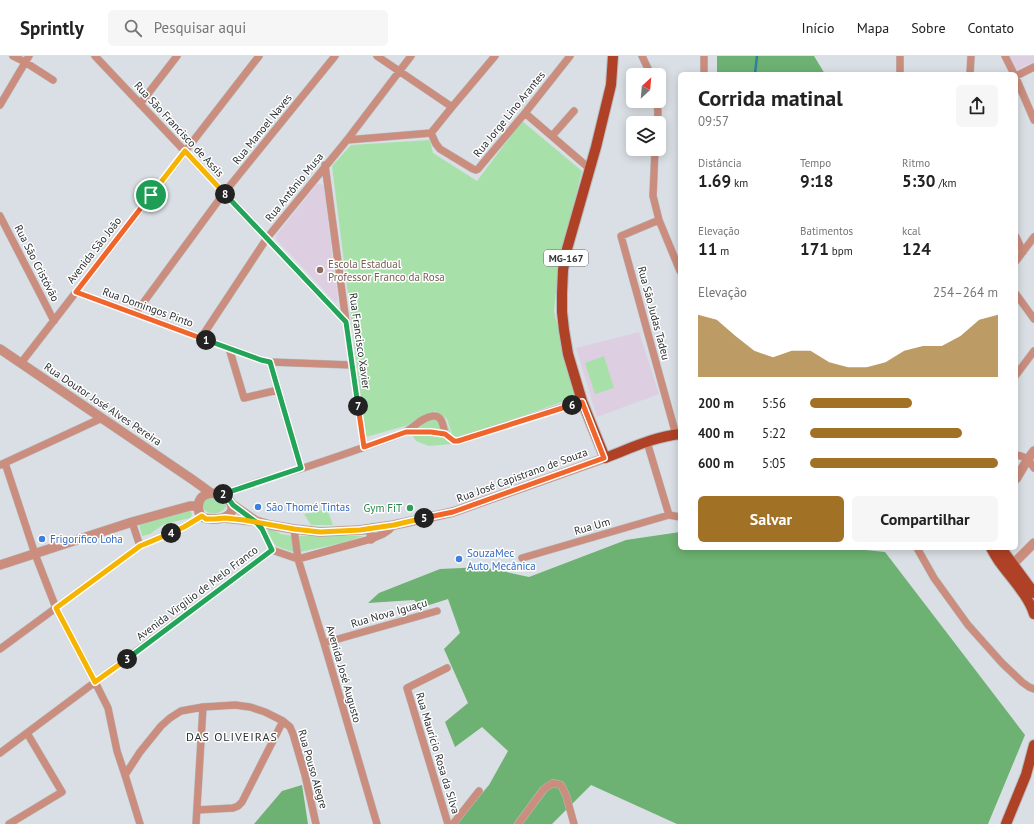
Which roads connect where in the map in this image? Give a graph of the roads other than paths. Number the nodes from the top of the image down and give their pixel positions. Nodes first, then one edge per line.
1 (13, 56) edge
2 (177, 56) edge
3 (259, 56) edge
4 (335, 56) edge
5 (377, 56) edge
6 (411, 56) edge
7 (495, 56) edge
8 (570, 56) edge
9 (612, 56) edge
10 (642, 56) edge
11 (704, 56) edge
12 (900, 56) edge
13 (971, 56) edge
14 (1005, 56) edge
15 (98, 57) edge
16 (27, 59) edge
17 (1034, 66) edge
18 (648, 68) edge
19 (398, 71) junction
20 (704, 72) edge
21 (900, 72) edge
22 (970, 72) edge
23 (1013, 72) edge
24 (1018, 74) edge
25 (53, 80) dead end
26 (1018, 83) edge
27 (140, 104) junction
28 (0, 105) edge
29 (452, 108) junction
30 (574, 112) dead end
31 (525, 113) junction
32 (1034, 120) edge
33 (431, 133) junction
34 (552, 136) junction
35 (347, 140) junction
36 (185, 151) junction
37 (655, 156) edge
38 (325, 165) junction
39 (590, 169) junction
40 (224, 193) junction
41 (0, 216) edge
42 (659, 220) junction
43 (1034, 237) edge
44 (267, 238) junction
45 (1018, 241) edge
46 (1023, 252) junction
47 (1018, 258) edge
48 (678, 266) edge
49 (76, 292) junction
50 (1018, 297) edge
51 (135, 314) junction
52 (1034, 319) edge
53 (54, 321) junction
54 (346, 322) junction
55 (201, 338) junction
56 (229, 348) junction
57 (1034, 350) edge
58 (1, 351) edge
59 (270, 362) junction
60 (21, 363) junction
61 (1018, 364) edge
62 (1024, 364) junction
63 (352, 365) junction
64 (1018, 372) edge
65 (278, 390) junction
66 (582, 402) junction
67 (102, 418) junction
68 (406, 432) junction
69 (445, 434) junction
70 (678, 434) edge
71 (647, 442) junction
72 (364, 447) junction
73 (1034, 451) edge
74 (1018, 456) edge
75 (604, 458) junction
76 (1028, 459) junction
77 (2, 464) edge
78 (301, 468) junction
79 (1034, 468) edge
80 (1018, 476) edge
81 (193, 480) junction
82 (211, 493) junction
83 (221, 495) junction
84 (199, 503) junction
85 (233, 505) junction
86 (669, 515) junction
87 (202, 516) junction
88 (678, 517) edge
89 (225, 518) junction
90 (132, 522) junction
91 (256, 522) junction
92 (394, 525) junction
93 (372, 528) junction
94 (294, 529) junction
95 (371, 539) junction
96 (1034, 543) edge
97 (140, 546) junction
98 (272, 550) junction
99 (918, 550) edge
100 (992, 550) edge
101 (1002, 550) edge
102 (35, 554) junction
103 (522, 558) dead end
104 (298, 559) junction
105 (1000, 563) junction
106 (1013, 564) junction
107 (0, 565) edge
108 (1034, 593) edge
109 (56, 608) junction
110 (436, 611) dead end
111 (1034, 614) edge
112 (324, 643) junction
113 (0, 649) edge
114 (446, 668) dead end
115 (95, 682) junction
116 (1034, 689) edge
117 (203, 707) junction
118 (283, 721) junction
119 (27, 733) junction
120 (1034, 745) edge
121 (0, 753) edge
122 (125, 775) junction
123 (479, 791) dead end
124 (197, 810) junction
125 (9, 824) edge
126 (140, 824) edge
127 (196, 824) edge
128 (316, 824) edge
129 (377, 824) edge
130 (448, 824) edge
131 (453, 824) edge
132 (518, 824) edge
133 (574, 824) edge
134 (1006, 824) edge

1 - 16 street
2 - 27 street
3 - 36 street, Avenida São João
4 - 40 street, Rua Manoel Naves
5 - 19 street
6 - 19 street, Rua Antônio Musa
7 - 29 street
8 - 31 street, Rua Jorge Lino Arantes
9 - 39 main road, MG-167
10 - 18 street
11 - 20 street
12 - 21 street
13 - 22 street
14 - 23 street
15 - 27 street, Rua São Francisco de Assis
16 - 25 street
16 - 28 street
17 - 24 street
19 - 29 street
19 - 35 street, Rua Antônio Musa
26 - 32 street
27 - 36 street, Rua São Francisco de Assis
29 - 33 street
30 - 34 street
31 - 33 street, Rua Jorge Lino Arantes
31 - 34 street
33 - 35 street
34 - 39 street
35 - 38 street, Rua Antônio Musa
36 - 40 street, Rua São Francisco de Assis
36 - 49 street, Avenida São João
37 - 42 street
38 - 44 street, Rua Antônio Musa
38 - 54 street, Rua Francisco Xavier
39 - 66 main road, MG-167
40 - 44 street, Rua São Francisco de Assis
40 - 51 street, Rua Manoel Naves
41 - 53 street, Rua São Cristóvão
42 - 48 street
42 - 70 street, Rua São Judas Tadeu
43 - 46 street
44 - 54 street, Rua São Francisco de Assis
44 - 55 street, Rua Antônio Musa
45 - 46 street
46 - 47 street
49 - 51 street, Rua Domingos Pinto
49 - 53 street, Avenida São João
50 - 52 street
51 - 55 street, Rua Domingos Pinto
53 - 60 street, Avenida São João
54 - 63 street, Rua Francisco Xavier
55 - 56 street, Rua Domingos Pinto
56 - 59 street, Rua Domingos Pinto
56 - 65 street
57 - 62 street
58 - 60 street, Rua Doutor José Alves Pereira
59 - 63 street, Rua Domingos Pinto
59 - 65 street
60 - 67 street, Rua Doutor José Alves Pereira
61 - 62 street
62 - 64 street
63 - 72 street, Rua Francisco Xavier
65 - 78 street
66 - 69 street
66 - 75 main road, MG-167
67 - 77 street
67 - 81 street, Rua Doutor José Alves Pereira
68 - 69 street
68 - 69 street
68 - 72 street
70 - 71 main road, Rua José Capistrano de Souza
71 - 75 main road, Rua José Capistrano de Souza
71 - 86 street
72 - 78 street
73 - 76 street
74 - 76 street
75 - 92 street, Rua José Capistrano de Souza
76 - 79 street
76 - 80 street
77 - 102 street
78 - 83 street
81 - 82 street, Rua Doutor José Alves Pereira
81 - 84 street
82 - 83 street
82 - 84 street
83 - 85 street
84 - 87 street
84 - 90 street
85 - 89 street
85 - 91 street, Rua José Capistrano de Souza
86 - 88 street
86 - 103 street, Rua Um
87 - 89 street
87 - 97 street
89 - 91 street
90 - 97 street
90 - 102 street
91 - 94 street, Rua José Capistrano de Souza
91 - 98 street, Rua José Capistrano de Souza
92 - 93 street, Rua José Capistrano de Souza
92 - 95 street, Rua José Capistrano de Souza
93 - 94 street, Rua José Capistrano de Souza
93 - 95 street
94 - 104 street, Avenida José Augusto
95 - 104 street, Rua José Capistrano de Souza
96 - 106 street
97 - 109 street
98 - 104 street
98 - 115 street, Avenida Virgílio de Melo Franco
99 - 116 street
100 - 105 main road
101 - 106 main road
102 - 107 street
102 - 109 street
104 - 112 street, Avenida José Augusto
105 - 106 main road
105 - 111 main road
106 - 108 main road
109 - 113 street
109 - 115 street
110 - 112 street, Rua Nova Iguaçu
112 - 129 street, Avenida José Augusto
114 - 130 street, Rua Maurício Rosa da Silva
115 - 119 street, Avenida Virgílio de Melo Franco
115 - 122 street
117 - 118 street, Rua Pouso Alegre
117 - 122 street, Rua Pouso Alegre
117 - 124 street
118 - 124 street
118 - 128 street, Rua Pouso Alegre
119 - 121 street, Avenida Virgílio de Melo Franco
119 - 125 street
120 - 134 main road
122 - 126 street
123 - 131 street, Rua Maurício Rosa da Silva
124 - 127 street
132 - 133 street

